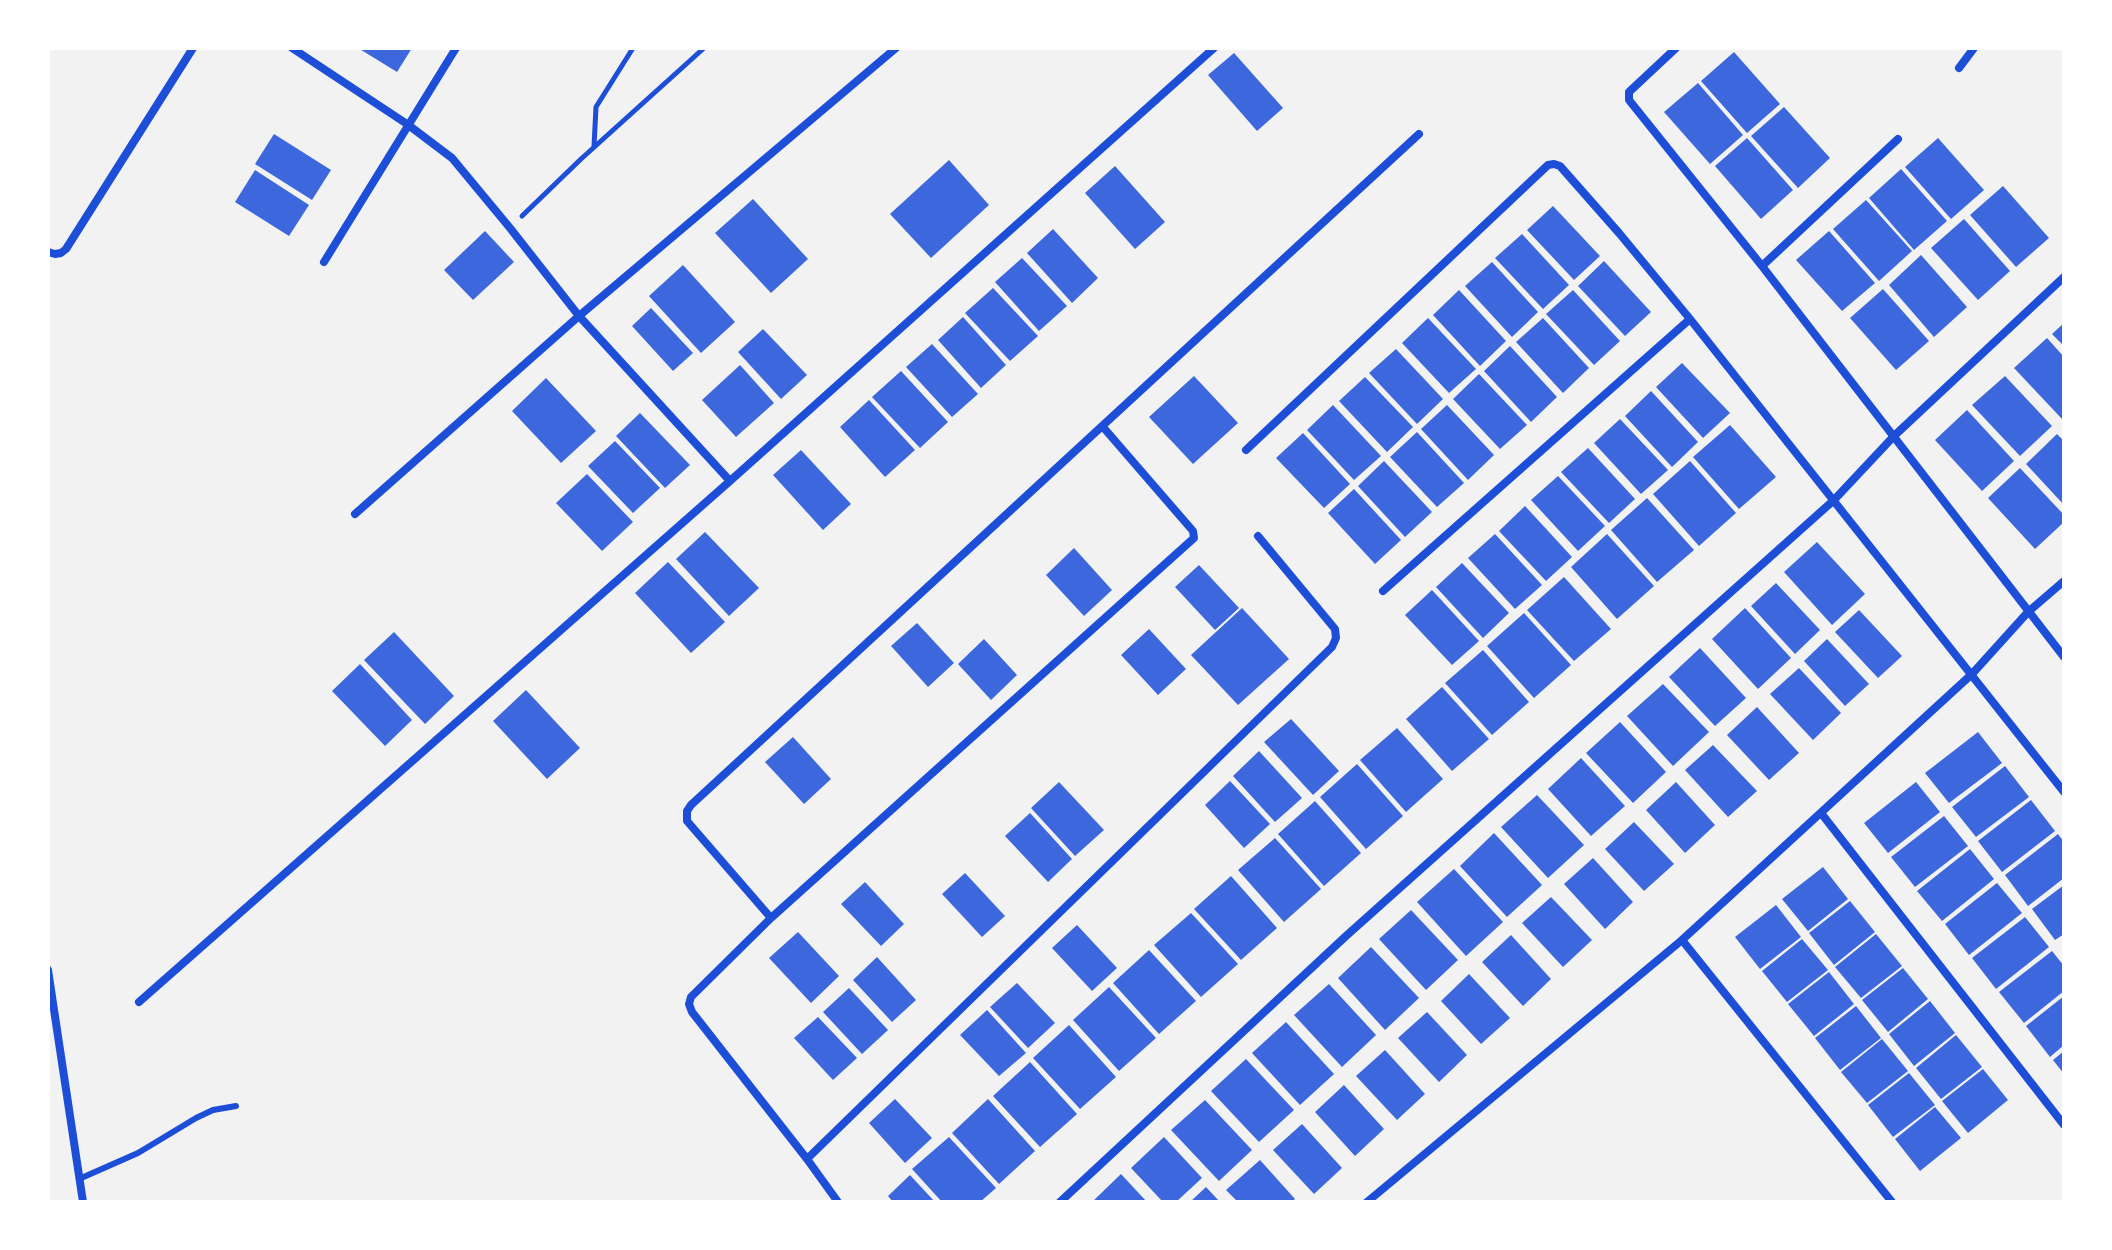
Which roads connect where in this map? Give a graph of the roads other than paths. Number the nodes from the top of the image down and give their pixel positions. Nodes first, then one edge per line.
1 (193, 48) edge
2 (292, 48) edge
3 (456, 48) edge
4 (896, 48) edge
5 (1214, 48) edge
6 (1676, 48) edge
7 (1974, 48) edge
8 (1959, 68) dead end
9 (407, 124) junction
10 (1419, 134) dead end
11 (1898, 139) dead end
12 (48, 252) edge
13 (324, 262) dead end
14 (1762, 266) junction
15 (2064, 277) edge
16 (579, 316) junction
17 (1690, 319) junction
18 (1103, 427) junction
19 (1894, 436) junction
20 (1246, 450) dead end
21 (730, 481) junction
22 (1834, 500) junction
23 (355, 514) dead end
24 (1258, 536) dead end
25 (2064, 581) edge
26 (1383, 591) dead end
27 (2028, 612) junction
28 (2064, 657) edge
29 (1972, 674) junction
30 (2064, 792) edge
31 (1821, 813) junction
32 (771, 918) junction
33 (1682, 940) junction
34 (48, 970) edge
35 (139, 1002) dead end
36 (236, 1106) dead end
37 (2064, 1125) edge
38 (807, 1159) junction
39 (79, 1179) junction
40 (83, 1202) edge
41 (838, 1202) edge
42 (1060, 1202) edge
43 (1367, 1202) edge
44 (1892, 1202) edge

1 - 12 street
2 - 9 street
3 - 9 street
4 - 16 street
5 - 21 street
6 - 14 street
7 - 8 street
9 - 13 street
9 - 16 street
10 - 18 street
11 - 14 street
14 - 19 street
15 - 19 street
16 - 21 street
16 - 23 street
17 - 20 street
17 - 22 street
17 - 26 street
18 - 32 street
18 - 32 street
19 - 22 street
19 - 27 street
21 - 35 street
22 - 29 street
22 - 42 street
24 - 38 street
25 - 27 street
27 - 28 street
27 - 29 street
29 - 30 street
29 - 31 street
31 - 33 street
31 - 37 street
32 - 38 street
33 - 43 street
33 - 44 street
34 - 39 street
36 - 39 lane
38 - 41 street
39 - 40 street

